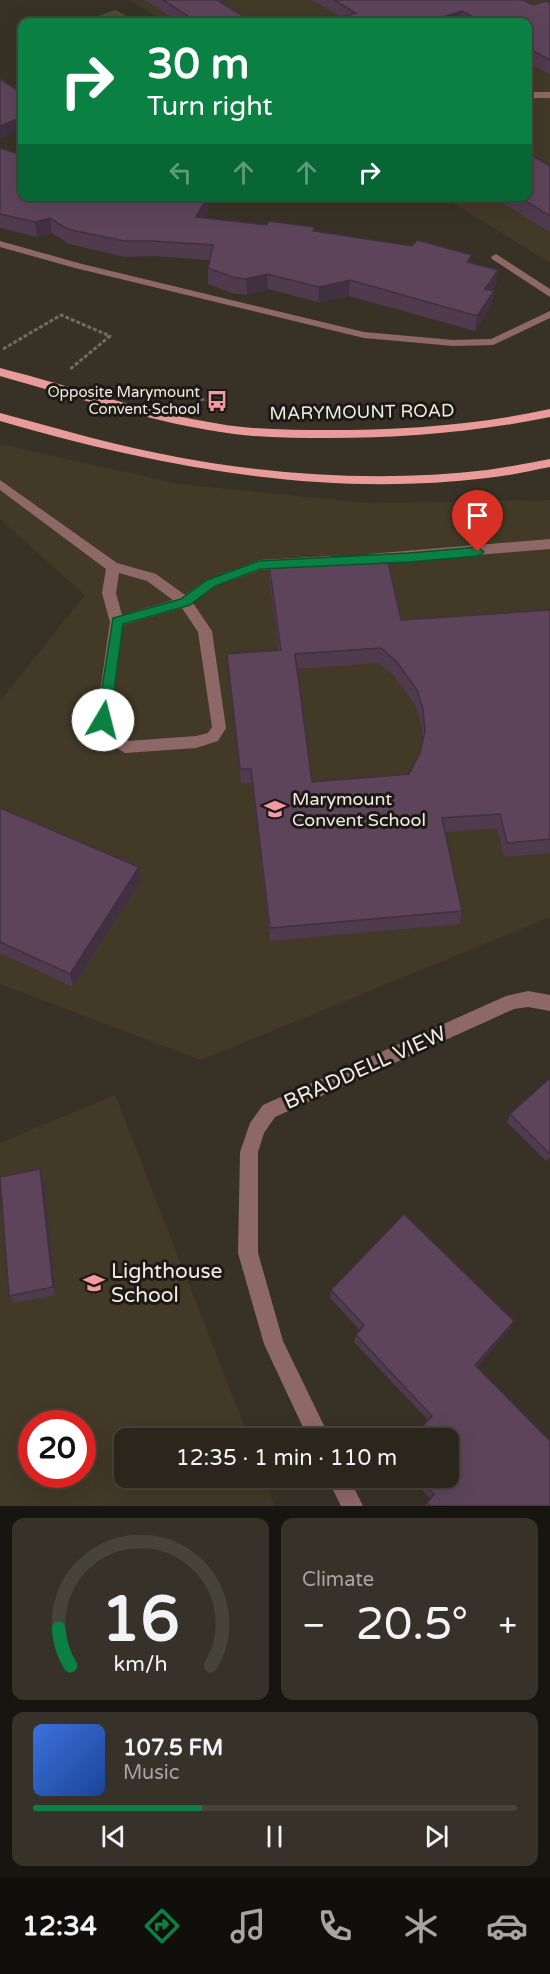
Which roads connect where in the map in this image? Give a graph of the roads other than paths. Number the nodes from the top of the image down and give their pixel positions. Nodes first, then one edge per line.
1 (532, 94) edge
2 (550, 95) edge
3 (0, 244) edge
4 (496, 257) dead end
5 (550, 294) edge
6 (550, 314) edge
7 (0, 372) edge
8 (550, 414) edge
9 (1, 419) edge
10 (550, 463) edge
11 (0, 484) edge
12 (550, 544) edge
13 (113, 567) junction
14 (185, 602) junction
15 (117, 622) junction
16 (550, 1003) edge
17 (315, 1428) edge
18 (343, 1488) edge
19 (352, 1506) edge

1 - 2 street
3 - 6 street
4 - 5 street
7 - 8 main road, MARYMOUNT ROAD
9 - 10 main road
11 - 13 street
12 - 14 street
13 - 14 street
13 - 15 street
14 - 15 street
14 - 15 street
16 - 17 street, BRADDELL VIEW
18 - 19 street

